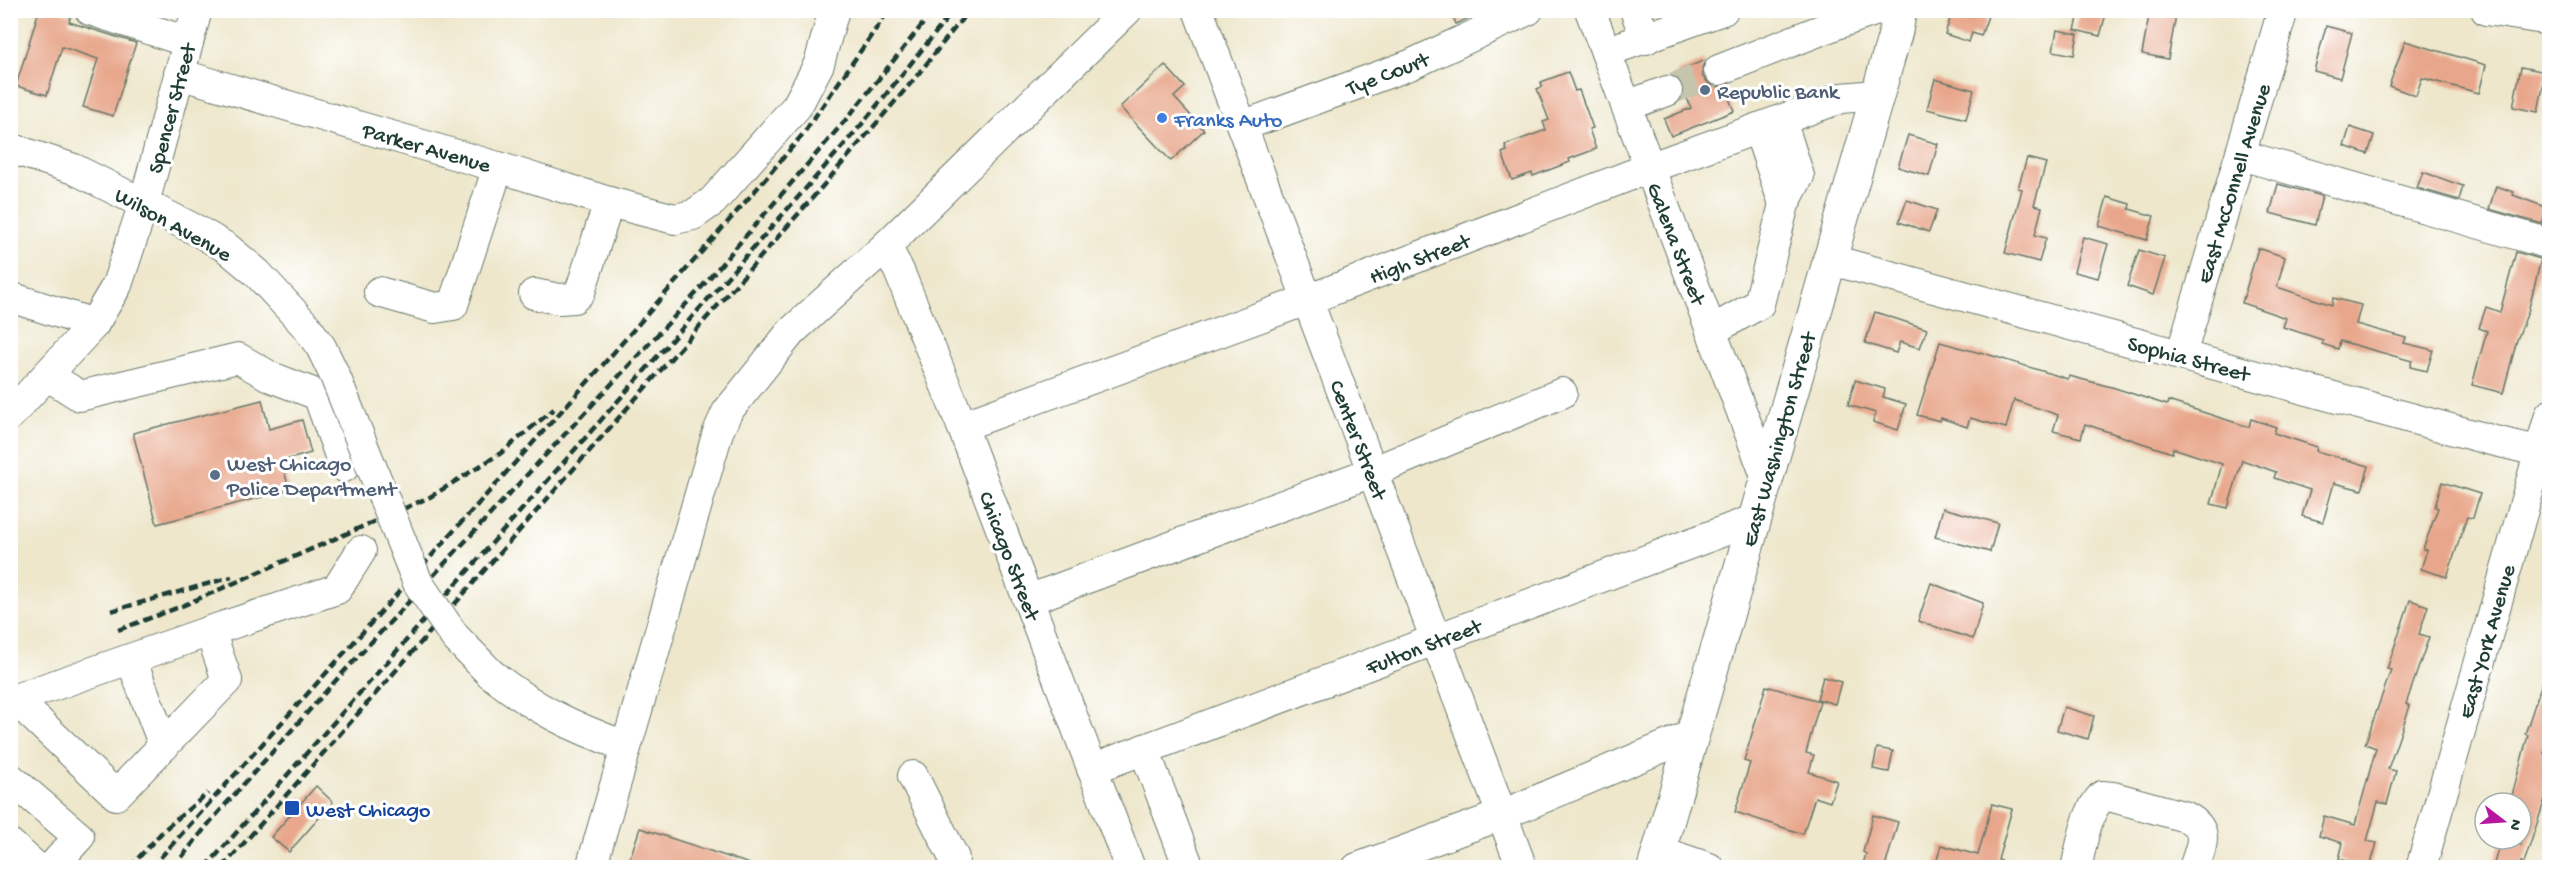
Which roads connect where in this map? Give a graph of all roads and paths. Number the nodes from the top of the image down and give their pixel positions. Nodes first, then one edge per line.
1 (90, 10) edge
2 (197, 10) edge
3 (834, 10) edge
4 (1127, 10) edge
5 (1198, 10) edge
6 (1528, 10) edge
7 (1590, 10) edge
8 (1635, 10) edge
9 (1723, 10) edge
10 (1877, 10) edge
11 (1899, 10) edge
12 (2283, 10) edge
13 (2486, 10) edge
14 (2550, 20) edge
15 (1646, 39) junction
16 (188, 42) junction
17 (1606, 52) junction
18 (1719, 70) tunnel mouth
19 (179, 74) junction
20 (1667, 91) tunnel mouth
21 (1877, 95) junction
22 (1626, 106) junction
23 (1769, 124) junction
24 (1242, 126) junction
25 (10, 148) edge
26 (2241, 155) junction
27 (498, 167) junction
28 (1649, 168) junction
29 (609, 202) junction
30 (144, 203) junction
31 (2550, 244) edge
32 (886, 246) junction
33 (1828, 259) junction
34 (379, 292) dead end
35 (534, 294) dead end
36 (10, 297) edge
37 (1307, 300) junction
38 (94, 324) junction
39 (1711, 331) junction
40 (2181, 355) junction
41 (47, 375) junction
42 (1562, 393) dead end
43 (10, 415) edge
44 (2550, 415) edge
45 (962, 426) junction
46 (2544, 452) edge
47 (344, 468) dead end
48 (1372, 472) junction
49 (1766, 476) junction
50 (1754, 520) junction
51 (362, 551) dead end
52 (1028, 600) junction
53 (210, 631) junction
54 (1436, 640) junction
55 (131, 658) junction
56 (13, 699) edge
57 (1692, 735) junction
58 (164, 746) junction
59 (625, 746) junction
60 (1144, 749) junction
61 (1092, 769) junction
62 (913, 776) dead end
63 (10, 778) edge
64 (1502, 815) junction
65 (10, 844) edge
66 (1657, 859) edge
67 (37, 867) edge
68 (51, 867) edge
69 (591, 867) edge
70 (953, 867) edge
71 (1130, 867) edge
72 (1189, 867) edge
73 (1357, 867) edge
74 (1522, 867) edge
75 (1709, 867) edge
76 (2076, 867) edge
77 (2194, 867) edge
78 (2421, 867) edge

1 - 16 street
2 - 16 street, Spencer Street
3 - 29 street, Parker Avenue
4 - 32 street
5 - 24 street, Center Street
6 - 24 street, Tye Court
7 - 17 street, Galena Street
8 - 15 street
9 - 15 street
10 - 18 street
11 - 21 main road, East Washington Street
12 - 26 street, East McConnell Avenue
13 - 14 street
15 - 17 street
16 - 19 street, Spencer Street
17 - 22 street, Galena Street
19 - 27 street, Parker Avenue
19 - 30 street, Spencer Street
20 - 22 street
21 - 23 street, High Street
21 - 33 main road, East Washington Street
22 - 28 street, Galena Street
23 - 28 street, High Street
23 - 39 street
24 - 37 street, Center Street
25 - 30 street, Wilson Avenue
26 - 31 street
26 - 40 street, East McConnell Avenue
27 - 29 street, Parker Avenue
27 - 34 street
28 - 37 street, High Street
28 - 39 street, Galena Street
29 - 35 street
30 - 38 street, Spencer Street
30 - 59 street, Wilson Avenue, bridge
32 - 45 street, Chicago Street
32 - 59 street
33 - 40 street, Sophia Street
33 - 49 main road, East Washington Street
36 - 38 street
37 - 45 street, High Street
37 - 48 street, Center Street
38 - 41 street, Spencer Street
39 - 49 street, Galena Street
40 - 46 street, Sophia Street
41 - 43 street, Spencer Street
41 - 47 street
42 - 48 street
44 - 46 street, East York Avenue
45 - 52 street, Chicago Street
46 - 78 street, East York Avenue
48 - 52 street
48 - 54 street, Center Street
49 - 50 main road, East Washington Street
50 - 54 street, Fulton Street
50 - 57 main road, East Washington Street
51 - 53 street
52 - 61 street, Chicago Street
53 - 55 street
53 - 58 street
54 - 60 street, Fulton Street
54 - 64 street, Center Street
55 - 56 street
55 - 58 street
56 - 58 street
57 - 64 street
57 - 66 main road, East Washington Street
59 - 69 street
60 - 61 street, Fulton Street
60 - 72 street
61 - 71 street, Chicago Street
62 - 70 street
63 - 68 street
64 - 73 street
64 - 74 street, Center Street
65 - 67 street
66 - 75 street
76 - 77 street

